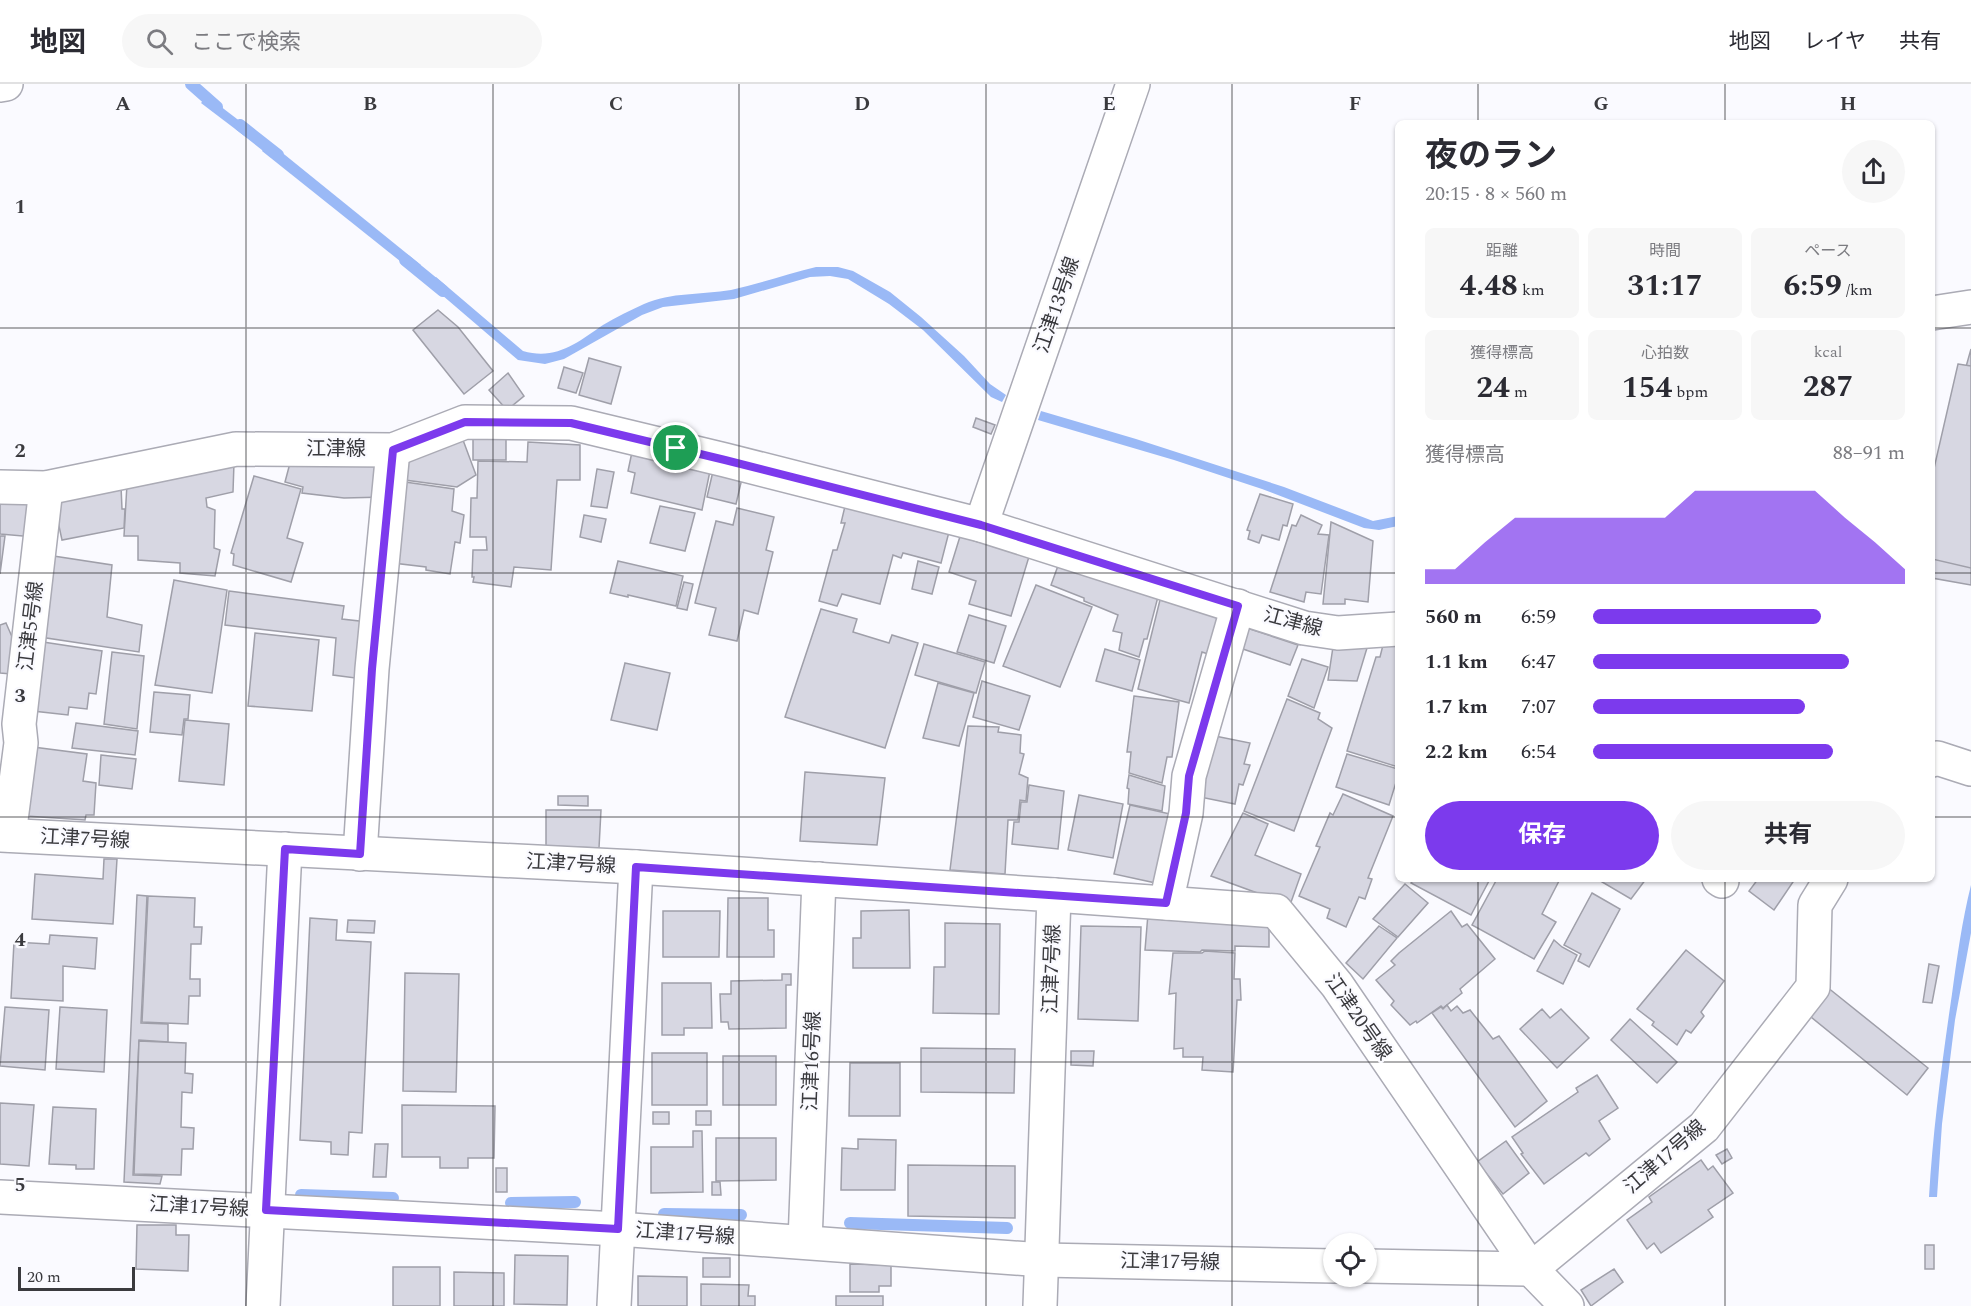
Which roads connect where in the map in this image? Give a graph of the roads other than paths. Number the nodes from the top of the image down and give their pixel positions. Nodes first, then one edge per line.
1 (6, 84) edge
2 (1133, 84) edge
3 (0, 85) edge
4 (1971, 307) edge
5 (1935, 313) edge
6 (393, 450) junction
7 (0, 487) edge
8 (46, 488) junction
9 (981, 525) junction
10 (1238, 606) junction
11 (1395, 629) edge
12 (1935, 758) edge
13 (1971, 769) edge
14 (5, 835) edge
15 (285, 849) junction
16 (360, 854) junction
17 (636, 867) junction
18 (819, 879) junction
19 (1829, 882) edge
20 (1054, 895) junction
21 (1166, 903) junction
22 (0, 1197) edge
23 (266, 1210) junction
24 (618, 1229) junction
25 (805, 1242) junction
26 (1043, 1260) junction
27 (1323, 1266) edge
28 (1377, 1266) edge
29 (1531, 1269) junction
30 (263, 1306) edge
31 (614, 1306) edge
32 (1041, 1306) edge
33 (1567, 1306) edge

1 - 3 street
2 - 9 street, 江津13号線
4 - 5 street
6 - 8 street, 江津線
6 - 9 street, 江津線
6 - 16 street
7 - 8 street, 江津線
8 - 14 street, 江津5号線
9 - 10 street, 江津線
10 - 11 street, 江津線
10 - 21 street
12 - 13 street
14 - 15 street, 江津7号線
15 - 16 street, 江津7号線
15 - 23 street
16 - 17 street, 江津7号線
17 - 18 street, 江津7号線
17 - 24 street
18 - 20 street, 江津7号線
18 - 25 street, 江津16号線
19 - 29 street, 江津17号線
20 - 21 street, 江津20号線
20 - 26 street, 江津7号線
21 - 29 street, 江津20号線
22 - 23 street, 江津17号線
23 - 24 street, 江津17号線
23 - 30 street
24 - 25 street, 江津17号線
24 - 31 street
25 - 26 street, 江津17号線
26 - 27 street, 江津17号線
26 - 32 street, 江津7号線
28 - 29 street
29 - 33 street, 江津20号線

